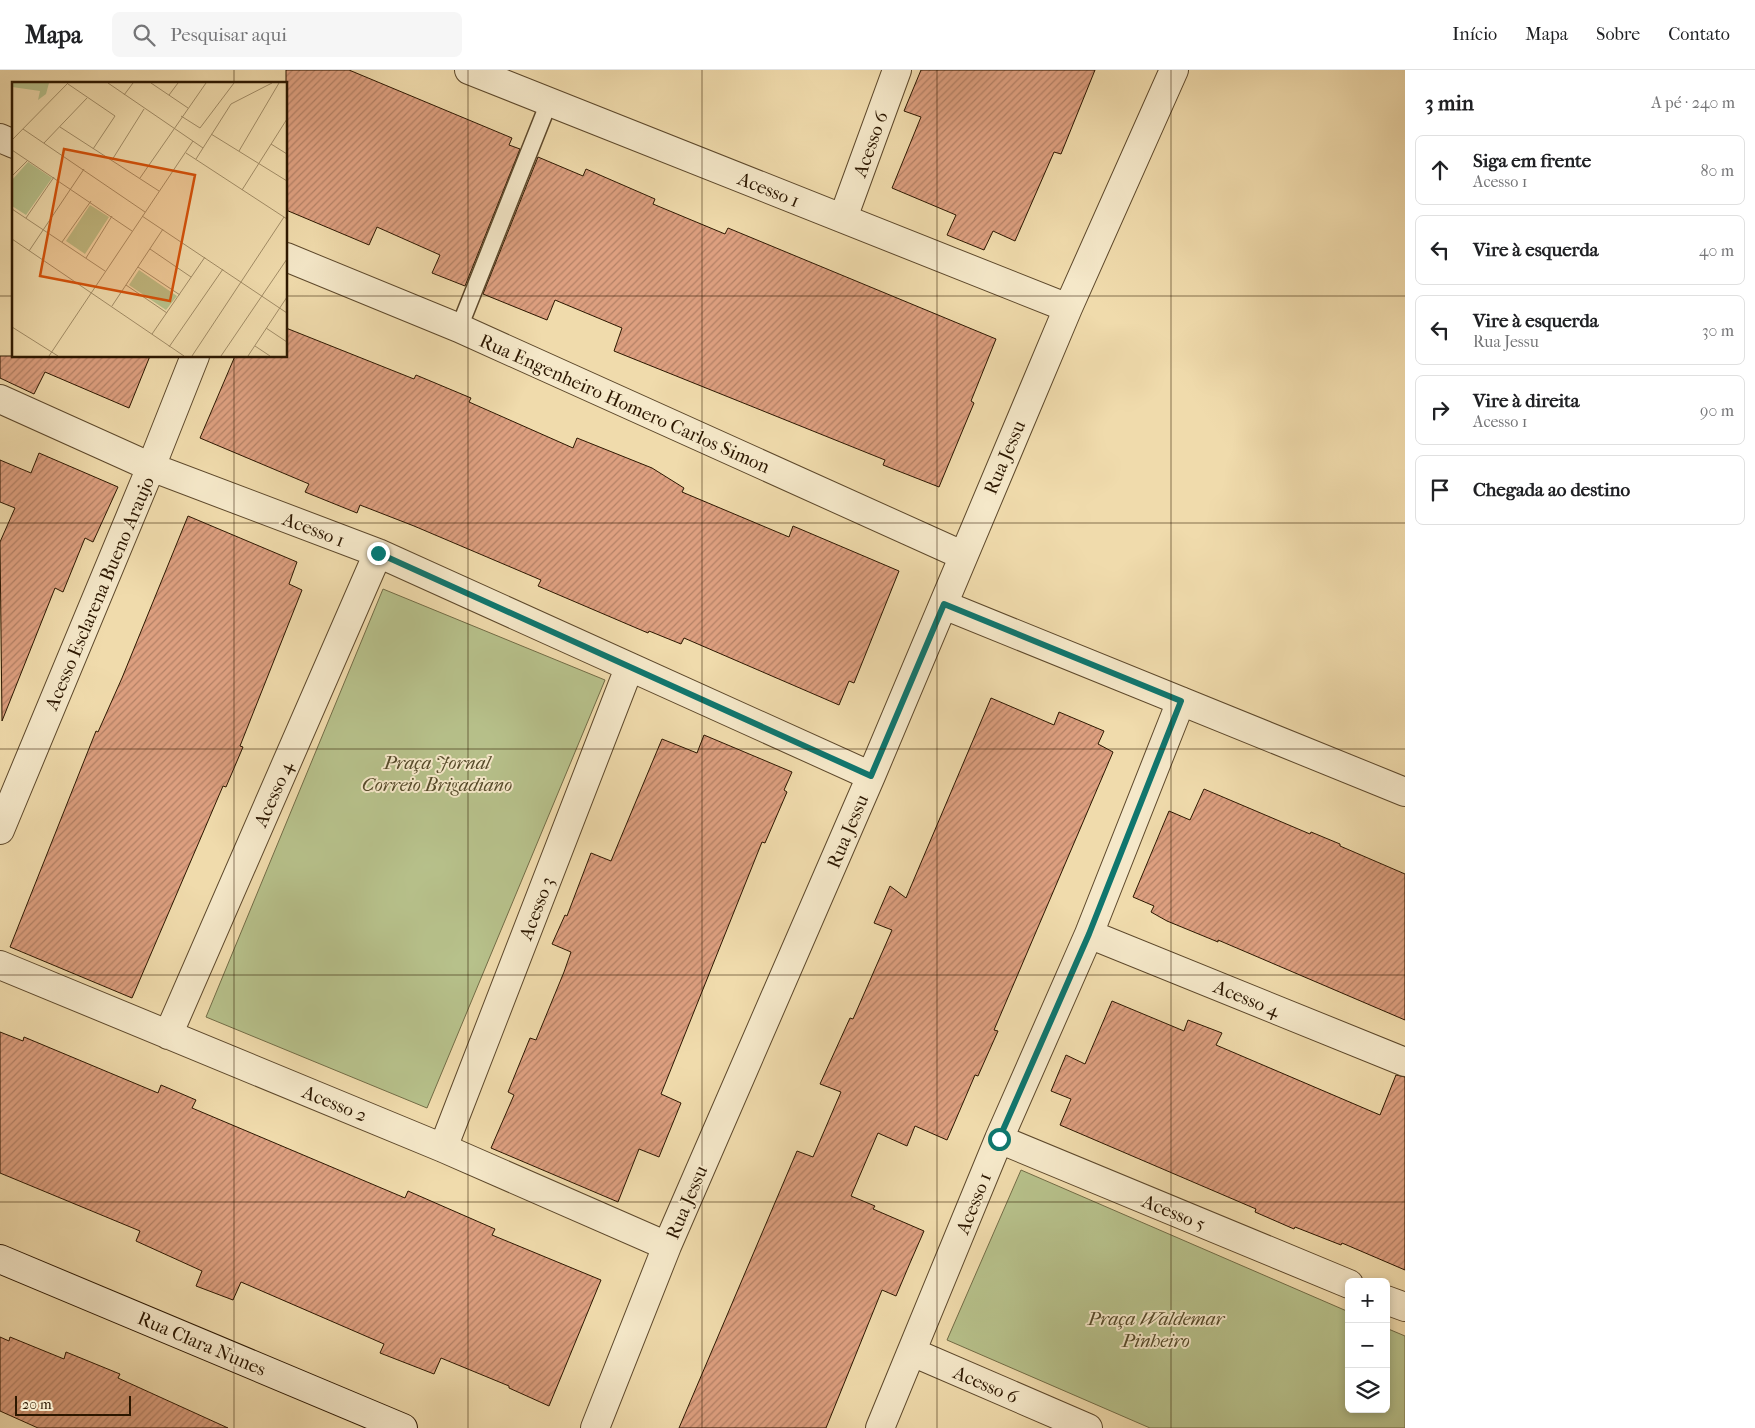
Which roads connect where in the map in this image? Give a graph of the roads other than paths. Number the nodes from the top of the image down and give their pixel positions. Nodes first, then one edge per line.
1 (469, 70) edge
2 (897, 70) edge
3 (1174, 70) edge
4 (519, 79) edge
5 (549, 102) junction
6 (0, 138) edge
7 (12, 143) edge
8 (843, 218) junction
9 (288, 258) edge
10 (1068, 308) junction
11 (459, 328) junction
12 (194, 358) edge
13 (0, 399) edge
14 (151, 467) junction
15 (378, 553) junction
16 (962, 555) junction
17 (944, 604) junction
18 (629, 668) junction
19 (1181, 701) junction
20 (871, 776) junction
21 (1405, 792) edge
22 (0, 830) edge
23 (1089, 934) junction
24 (0, 965) edge
25 (168, 1035) junction
26 (1405, 1062) edge
27 (999, 1139) junction
28 (443, 1148) junction
29 (667, 1246) junction
30 (0, 1259) edge
31 (1345, 1282) edge
32 (1390, 1302) edge
33 (1405, 1308) edge
34 (912, 1352) junction
35 (403, 1428) edge
36 (596, 1428) edge
37 (880, 1428) edge
38 (1088, 1428) edge

1 - 4 street, Acesso 1
2 - 8 street, Acesso 6
3 - 10 street, Rua Jessu
4 - 5 street, Acesso 1
5 - 8 street, Acesso 1
5 - 11 lane
6 - 7 street
8 - 10 street, Acesso 1
9 - 11 street, Rua Engenheiro Homero Carlos Simon
10 - 16 street, Rua Jessu
11 - 16 street, Rua Engenheiro Homero Carlos Simon
12 - 14 street, Acesso Esclarena Bueno Araujo
13 - 14 street, Acesso 1
14 - 15 street, Acesso 1
14 - 22 street, Acesso Esclarena Bueno Araujo
15 - 18 street, Acesso 1
15 - 25 street, Acesso 4
16 - 17 street, Rua Jessu
17 - 19 street
17 - 20 street, Rua Jessu
18 - 20 street, Acesso 1
18 - 28 street, Acesso 3
19 - 21 street
19 - 23 street, Acesso 1
20 - 29 street, Rua Jessu
23 - 26 street, Acesso 4
23 - 27 street, Acesso 1
24 - 25 street, Acesso 2
25 - 28 street, Acesso 2
27 - 31 street, Acesso 5
27 - 34 street, Acesso 1
28 - 29 street, Acesso 2
29 - 36 street, Rua Jessu
30 - 35 street, Rua Clara Nunes
32 - 33 street
34 - 37 street, Acesso 1
34 - 38 street, Acesso 6

